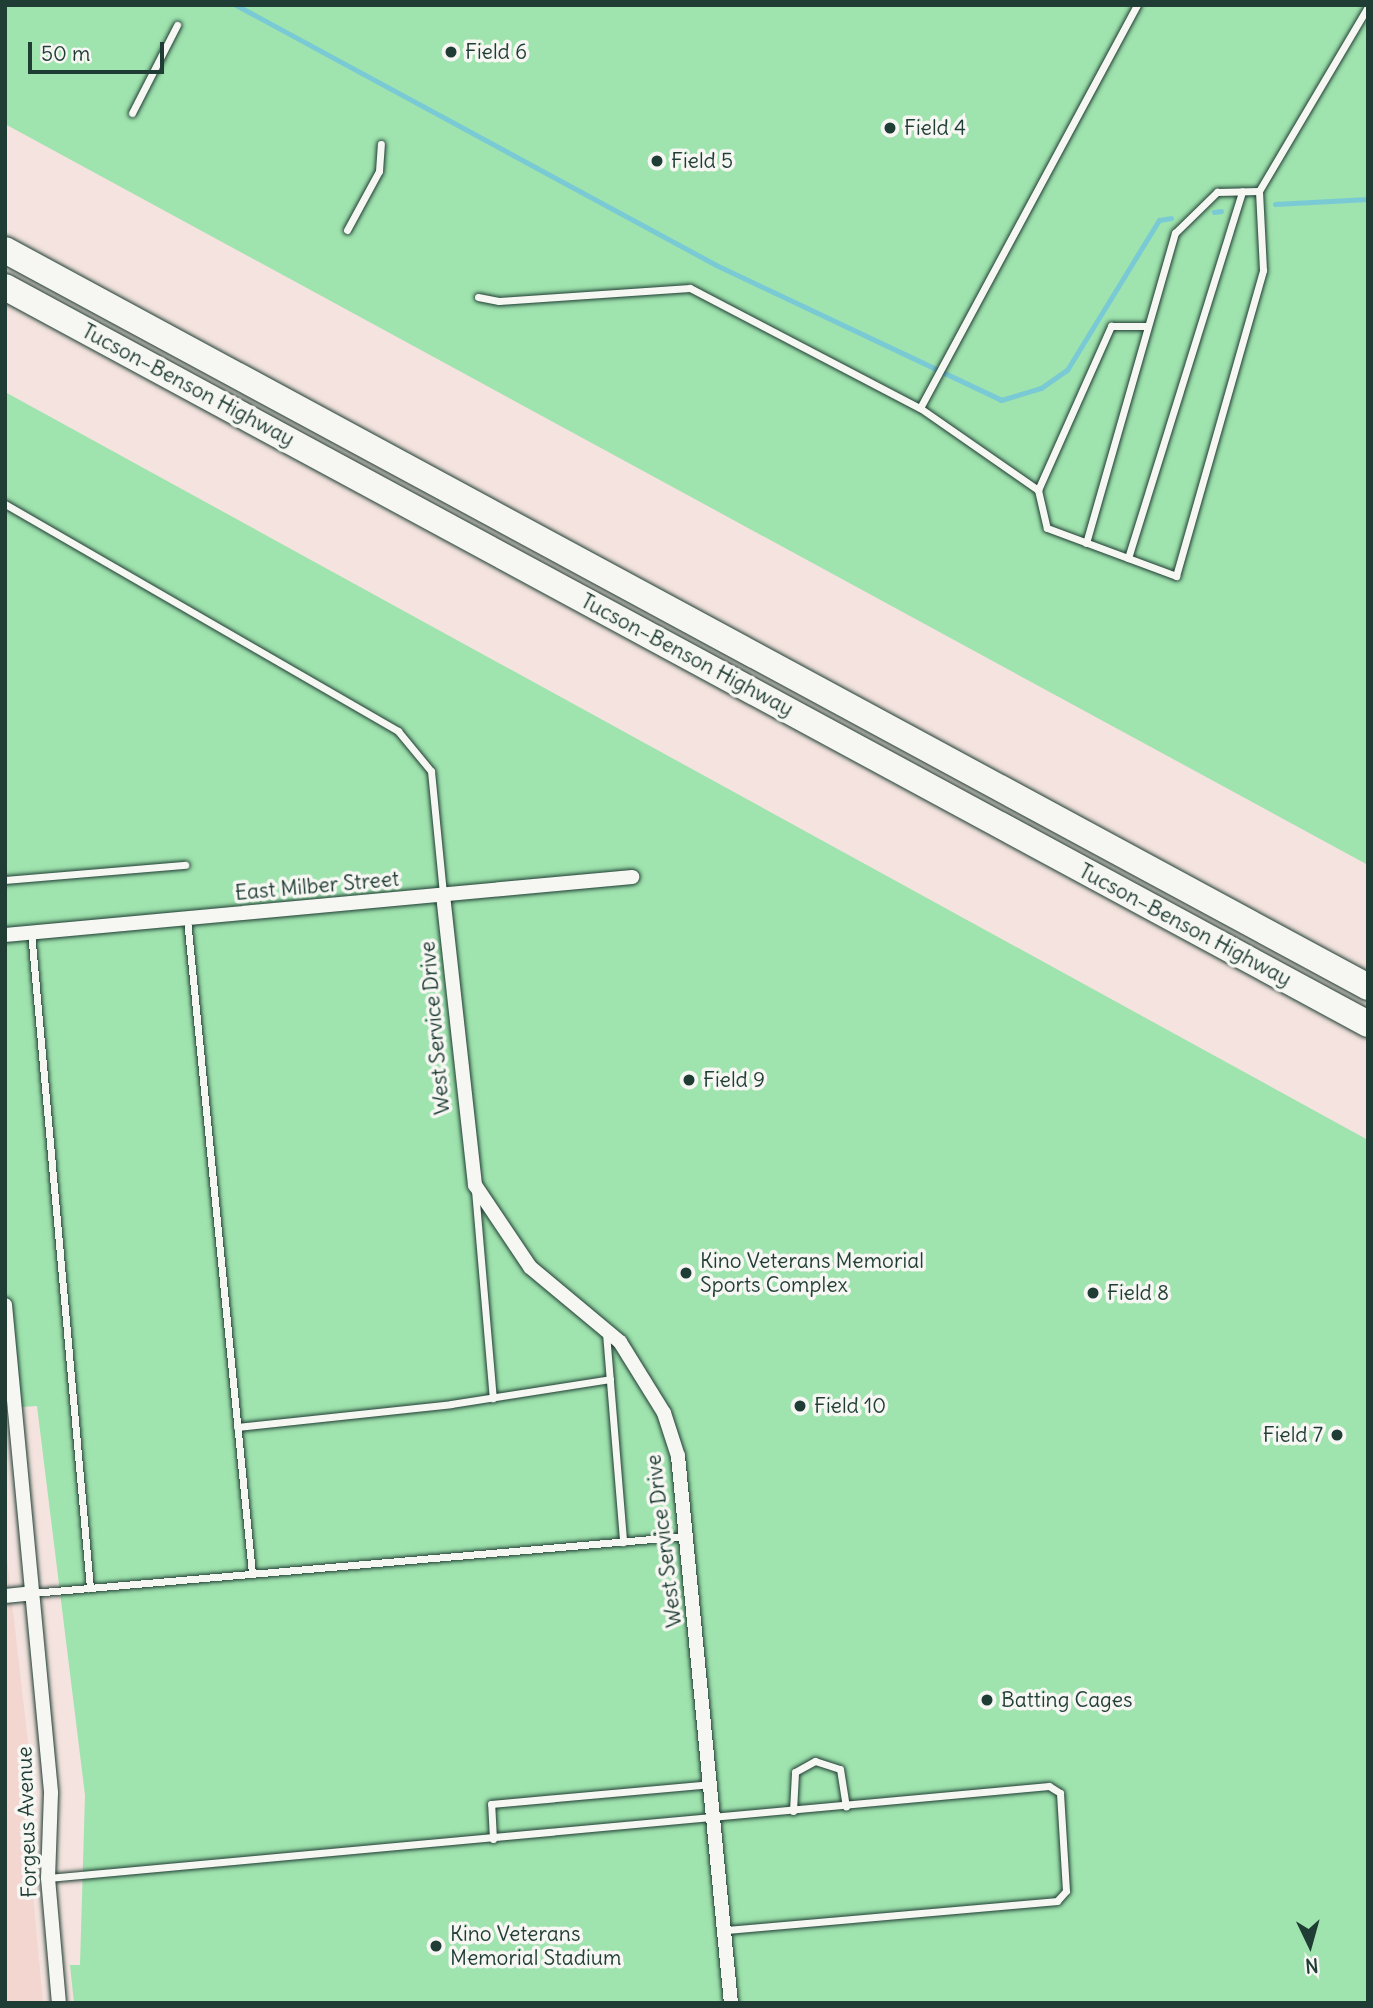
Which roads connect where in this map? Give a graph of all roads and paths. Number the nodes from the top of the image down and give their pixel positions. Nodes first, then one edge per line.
1 (1137, 5) edge
2 (1368, 7) edge
3 (177, 25) dead end
4 (132, 113) dead end
5 (380, 144) dead end
6 (1242, 191) junction
7 (1259, 191) junction
8 (347, 230) dead end
9 (5, 250) edge
10 (5, 286) edge
11 (478, 297) dead end
12 (1147, 326) junction
13 (920, 408) junction
14 (1038, 490) junction
15 (5, 504) edge
16 (1086, 542) junction
17 (1128, 558) junction
18 (185, 865) dead end
19 (632, 877) dead end
20 (5, 880) edge
21 (443, 895) junction
22 (187, 919) junction
23 (31, 932) junction
24 (5, 935) edge
25 (1368, 987) edge
26 (1368, 1024) edge
27 (475, 1185) junction
28 (5, 1305) edge
29 (606, 1329) junction
30 (610, 1379) junction
31 (493, 1398) junction
32 (237, 1427) junction
33 (687, 1536) junction
34 (622, 1542) junction
35 (252, 1574) junction
36 (90, 1588) junction
37 (32, 1593) junction
38 (5, 1595) edge
39 (709, 1784) junction
40 (846, 1807) junction
41 (793, 1811) junction
42 (712, 1819) junction
43 (493, 1839) junction
44 (48, 1878) junction
45 (724, 1930) junction
46 (59, 2003) edge
47 (731, 2003) edge

1 - 13 lane
2 - 7 lane
3 - 4 lane
5 - 8 lane
6 - 7 lane
6 - 12 lane
6 - 17 lane
7 - 17 lane
9 - 25 highway, Tucson–Benson Highway
10 - 26 highway, Tucson–Benson Highway
11 - 13 lane
12 - 14 lane
12 - 16 lane
13 - 14 lane
14 - 16 lane
15 - 21 lane
16 - 17 lane
18 - 20 lane
19 - 21 street, East Milber Street
21 - 22 street, East Milber Street
21 - 27 street, West Service Drive
22 - 23 street, East Milber Street
22 - 32 lane
23 - 24 street, East Milber Street
23 - 36 lane
27 - 29 street, West Service Drive
27 - 31 lane
28 - 37 street, Forgeus Avenue
29 - 30 lane
29 - 33 street, West Service Drive
30 - 31 lane
30 - 34 lane
31 - 32 lane
32 - 35 lane
33 - 34 lane
33 - 39 street, West Service Drive
34 - 35 lane
35 - 36 lane
36 - 37 lane
37 - 38 street
37 - 44 street, Forgeus Avenue
39 - 42 street, West Service Drive
39 - 43 lane
40 - 41 lane
40 - 41 lane
40 - 45 lane
41 - 42 lane
42 - 43 lane
42 - 45 street, West Service Drive
43 - 44 lane
44 - 46 street, Forgeus Avenue
45 - 47 street, West Service Drive

